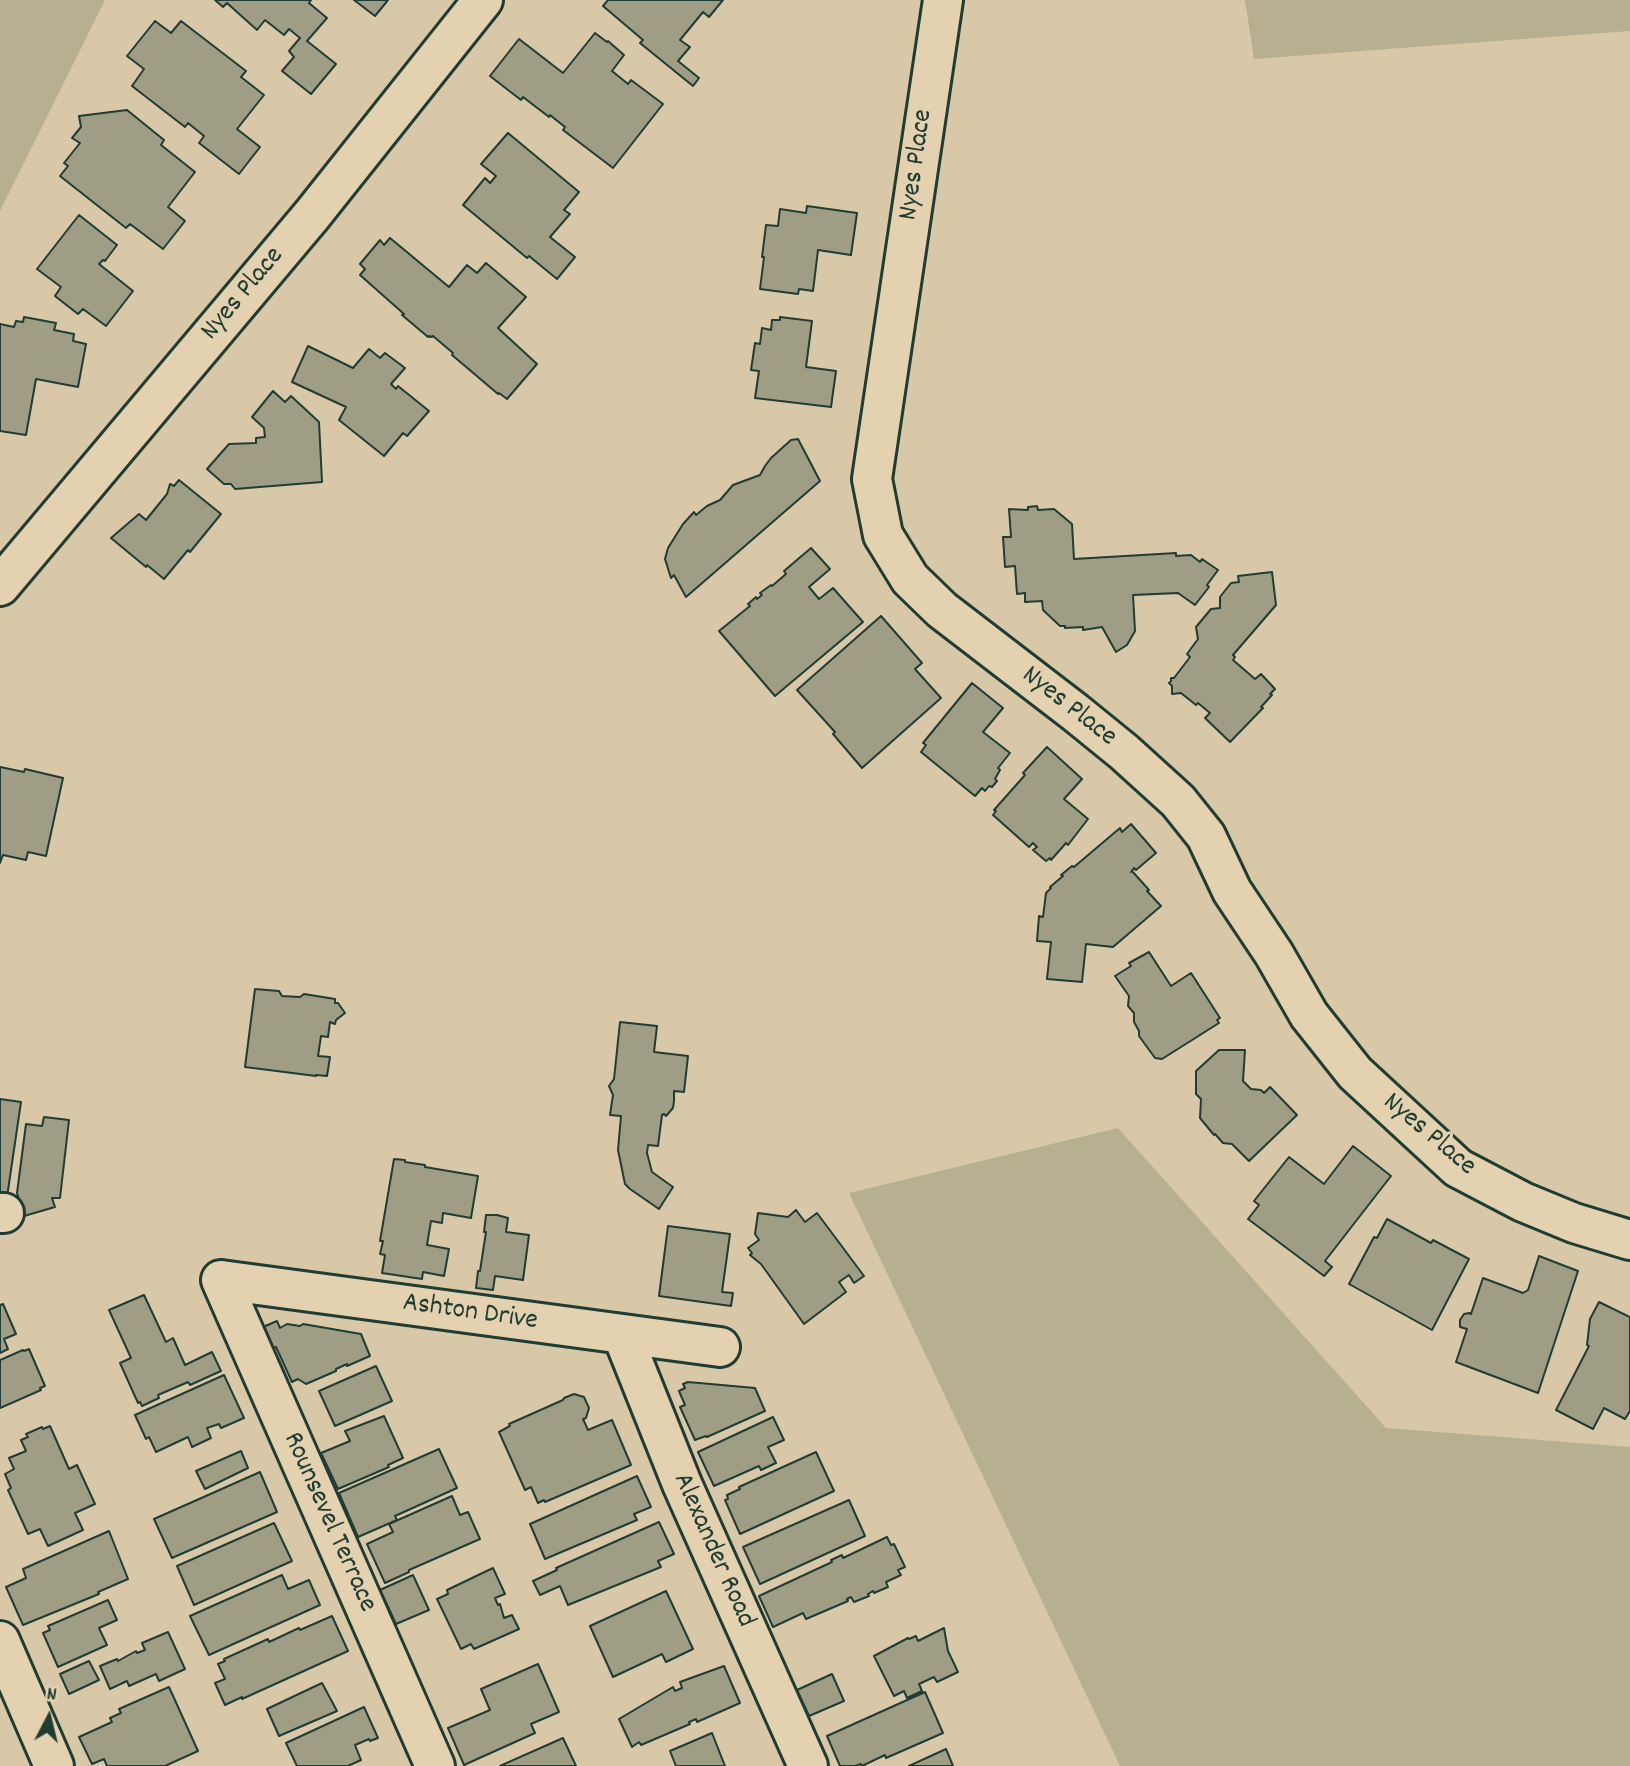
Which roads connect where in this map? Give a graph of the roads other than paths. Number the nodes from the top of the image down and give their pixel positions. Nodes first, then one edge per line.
1 (483, 0) edge
2 (943, 0) edge
3 (0, 586) edge
4 (1630, 1240) edge
5 (220, 1280) joint
6 (622, 1334) junction
7 (720, 1347) dead end
8 (0, 1642) edge
9 (54, 1766) edge
10 (435, 1766) edge
11 (808, 1766) edge

1 - 3 street, Nyes Place
2 - 4 street, Nyes Place
5 - 6 street, Ashton Drive
5 - 10 street, Rounsevel Terrace
6 - 7 street, Ashton Drive
6 - 11 street, Alexander Road
8 - 9 street

